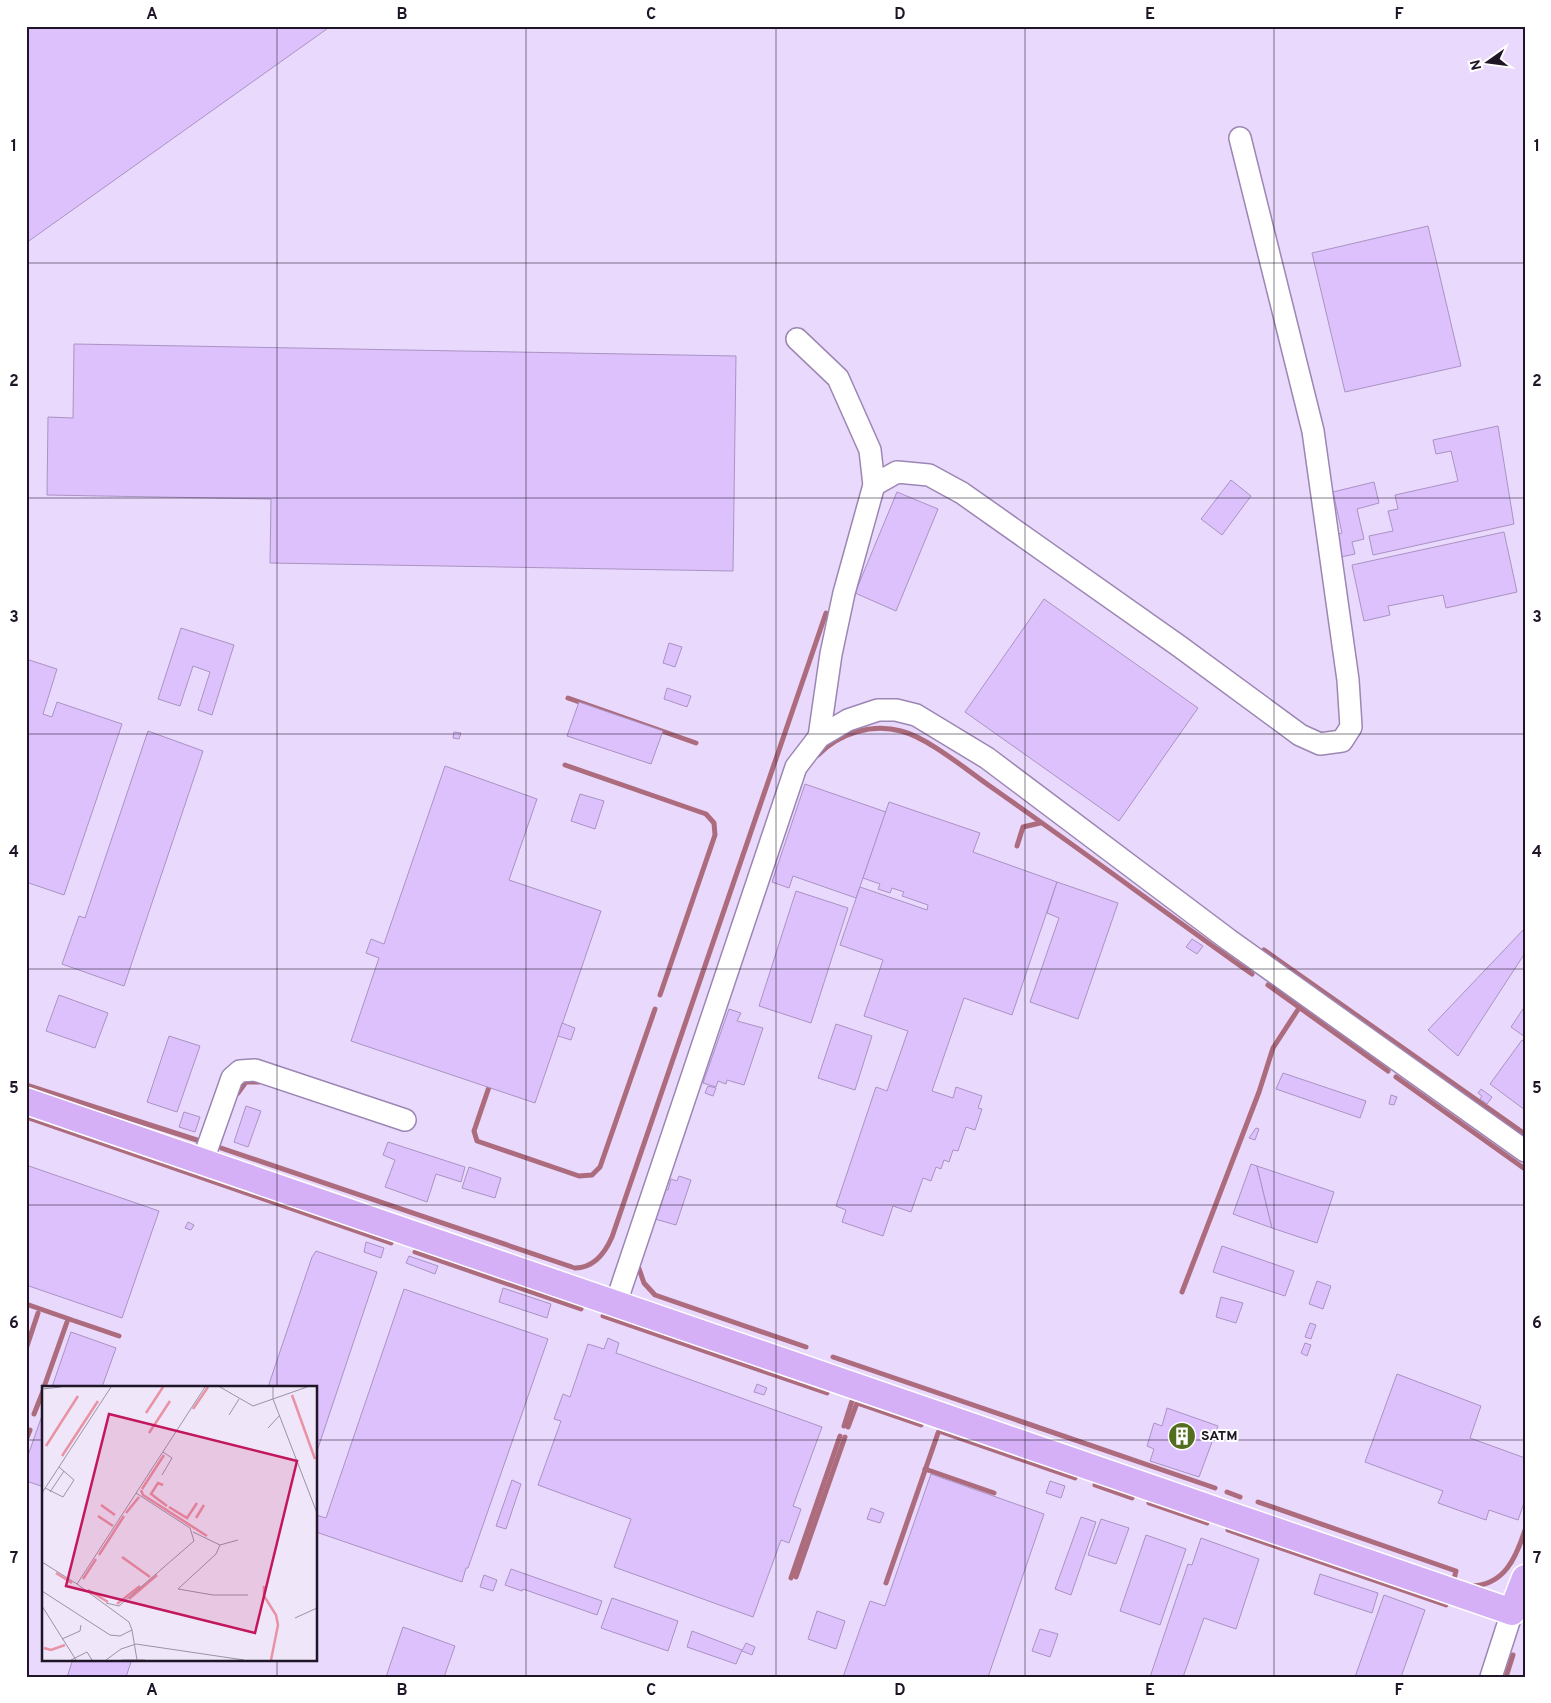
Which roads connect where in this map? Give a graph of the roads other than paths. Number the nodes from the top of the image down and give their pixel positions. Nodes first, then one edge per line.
1 (1240, 138) dead end
2 (797, 339) dead end
3 (874, 485) junction
4 (819, 737) junction
5 (26, 1101) edge
6 (405, 1120) dead end
7 (1525, 1151) edge
8 (202, 1163) junction
9 (616, 1303) junction
10 (1525, 1578) edge
11 (1512, 1612) junction
12 (1491, 1677) edge

1 - 3 street
2 - 3 street
3 - 4 street
4 - 7 street
4 - 9 street
5 - 8 main road
6 - 8 street
8 - 9 main road
9 - 11 main road
10 - 11 main road
11 - 12 street

